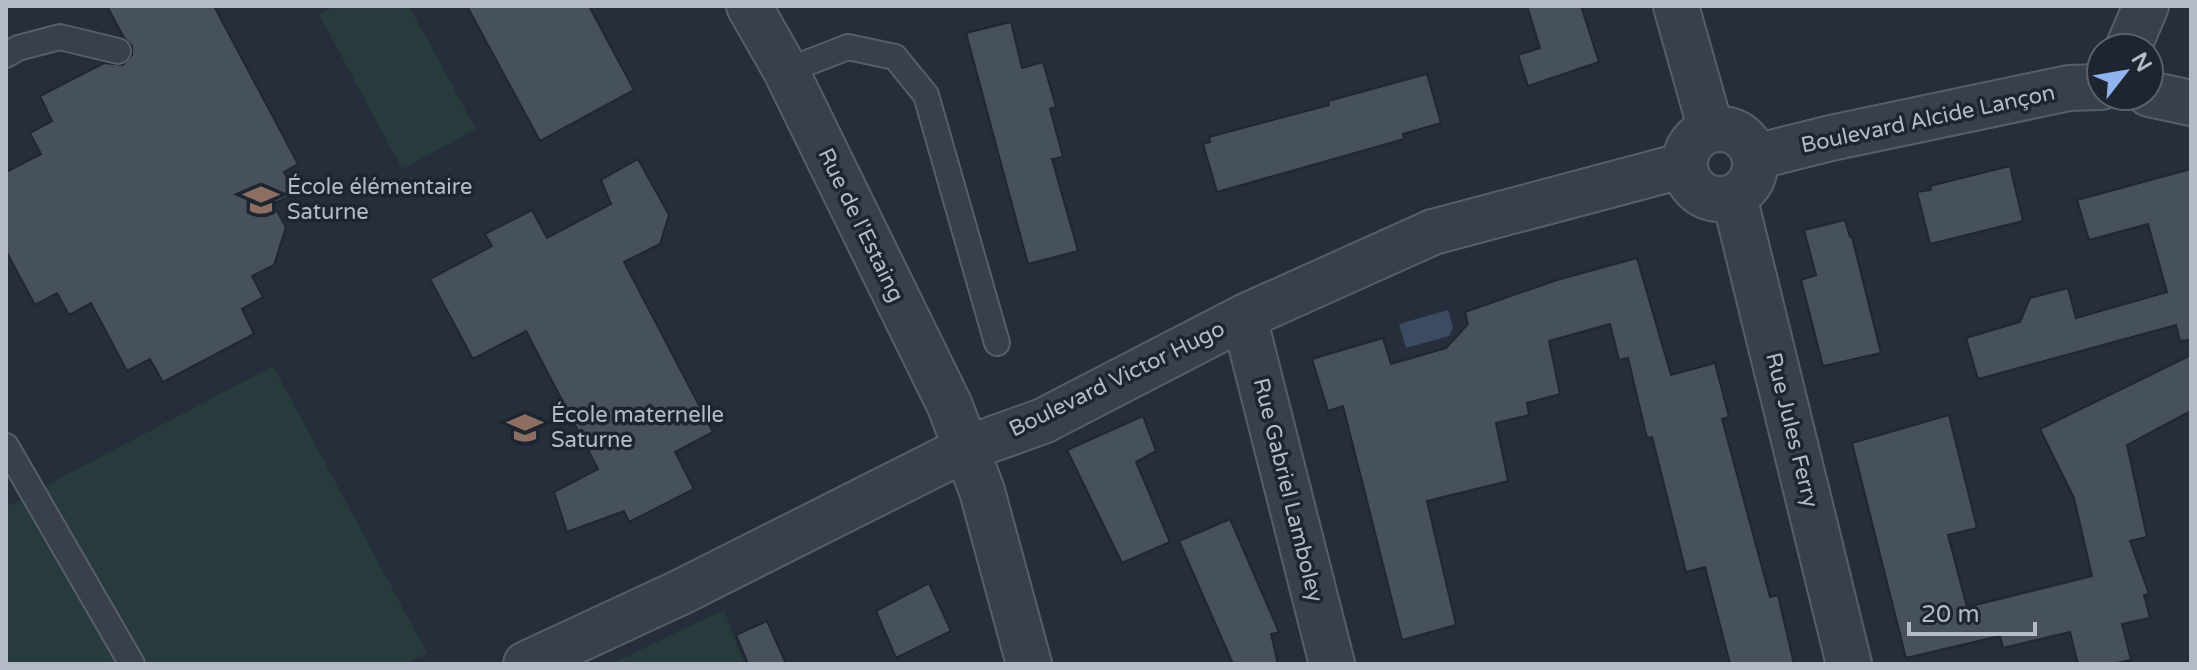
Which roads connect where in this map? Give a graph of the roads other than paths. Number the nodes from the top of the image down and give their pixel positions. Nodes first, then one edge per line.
1 (749, 6) edge
2 (1676, 6) edge
3 (2146, 6) edge
4 (2135, 32) edge
5 (118, 51) dead end
6 (6, 55) edge
7 (786, 71) junction
8 (2085, 88) edge
9 (2165, 97) edge
10 (2191, 103) edge
11 (1711, 130) junction
12 (1755, 157) junction
13 (1685, 165) junction
14 (1734, 196) junction
15 (1244, 317) junction
16 (997, 343) dead end
17 (6, 446) edge
18 (965, 449) junction
19 (132, 664) edge
20 (526, 664) edge
21 (1029, 664) edge
22 (1332, 664) edge
23 (1849, 664) edge

1 - 7 street, Rue de l'Estaing
2 - 11 street
3 - 4 street
5 - 6 lane
7 - 16 lane
7 - 18 street, Rue de l'Estaing
8 - 12 street, Boulevard Alcide Lançon
9 - 10 street
11 - 12 street
11 - 13 street
12 - 14 street
13 - 14 street
13 - 15 street, Boulevard Victor Hugo
14 - 23 street, Rue Jules Ferry
15 - 18 street, Boulevard Victor Hugo
15 - 22 street, Rue Gabriel Lamboley
17 - 19 lane
18 - 20 street, Boulevard Victor Hugo
18 - 21 street, Rue de l'Estaing

